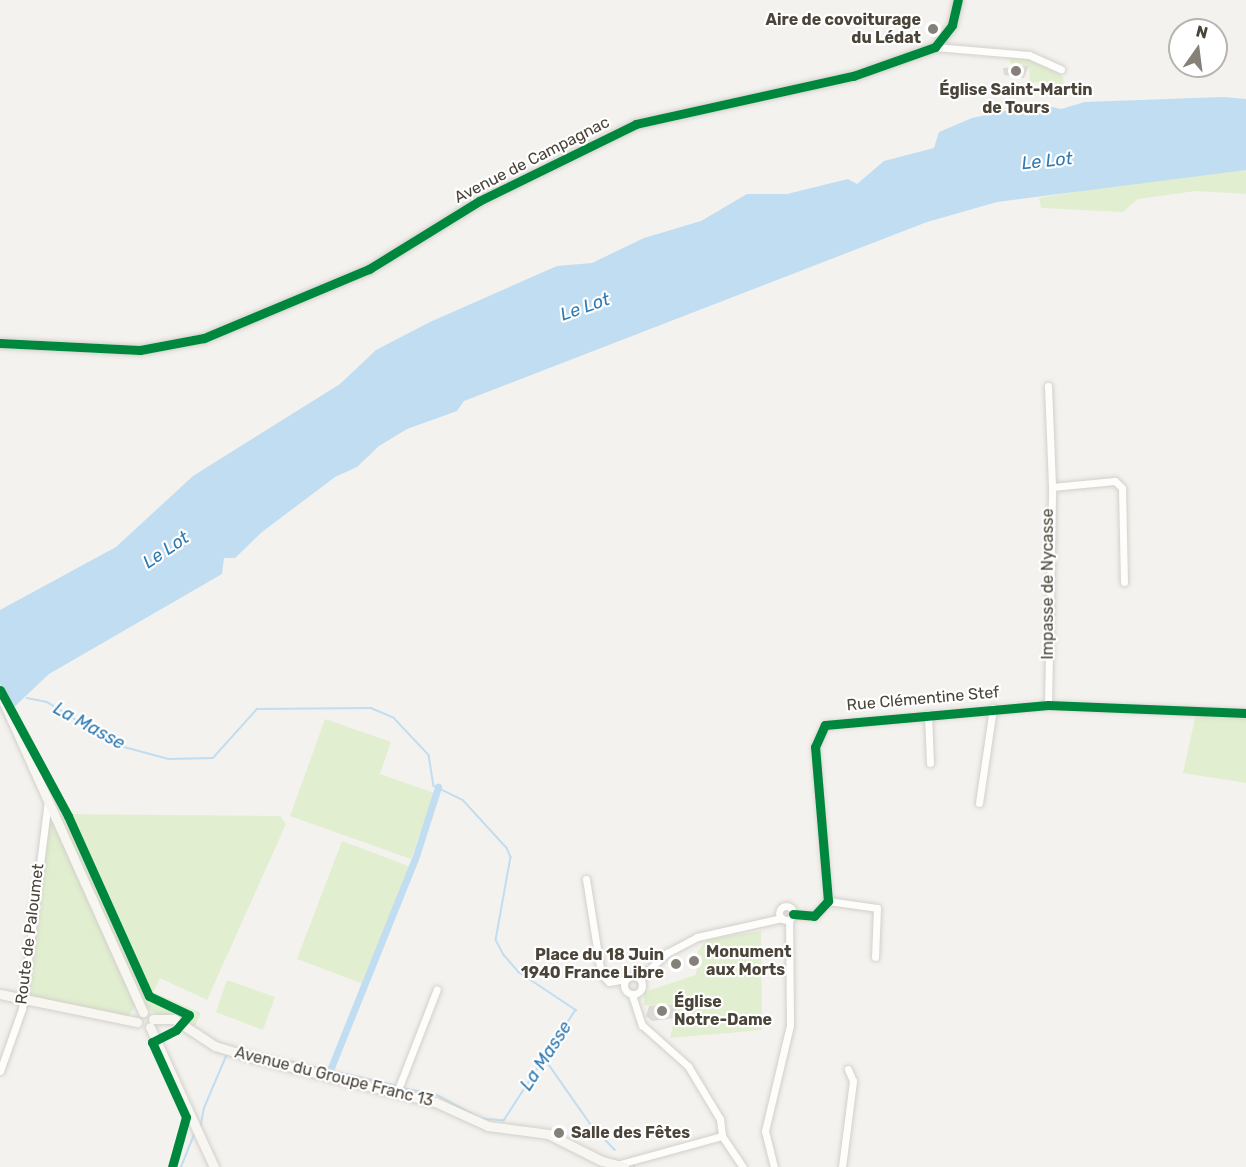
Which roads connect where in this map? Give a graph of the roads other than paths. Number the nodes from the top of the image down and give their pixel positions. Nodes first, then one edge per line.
1 (958, 0) edge
2 (935, 47) junction
3 (1061, 69) dead end
4 (0, 343) edge
5 (1048, 386) dead end
6 (1052, 487) junction
7 (1124, 582) dead end
8 (0, 694) edge
9 (1048, 705) junction
10 (993, 708) junction
11 (1246, 713) edge
12 (928, 714) junction
13 (930, 763) dead end
14 (48, 795) junction
15 (980, 803) dead end
16 (586, 879) dead end
17 (828, 901) junction
18 (788, 917) junction
19 (875, 957) dead end
20 (640, 978) junction
21 (626, 979) junction
22 (437, 989) dead end
23 (0, 994) edge
24 (632, 995) junction
25 (22, 998) junction
26 (143, 1012) junction
27 (137, 1022) junction
28 (151, 1023) junction
29 (848, 1069) dead end
30 (0, 1071) edge
31 (399, 1088) junction
32 (722, 1136) junction
33 (622, 1166) edge
34 (214, 1167) edge
35 (743, 1167) edge
36 (774, 1167) edge
37 (842, 1167) edge

1 - 2 street
2 - 3 street
2 - 4 street, Avenue de Campagnac
5 - 6 street
6 - 7 street, Impasse de Nycasse
6 - 9 street, Impasse de Nycasse
8 - 14 street
9 - 10 street, Rue Clémentine Stef
9 - 11 street, Rue Clémentine Stef
10 - 12 street, Rue Clémentine Stef
10 - 15 street
12 - 13 street
12 - 17 street, Rue Clémentine Stef
14 - 25 street, Route de Paloumet
14 - 26 street
16 - 21 street
17 - 18 street
17 - 19 street
18 - 20 street
18 - 36 street
20 - 21 street
20 - 24 street
21 - 24 street
22 - 31 street
23 - 25 street
24 - 32 street
25 - 27 street
25 - 30 street, Route de Paloumet
26 - 27 street
26 - 28 street
27 - 28 street
28 - 31 street, Avenue du Groupe Franc 13
28 - 34 street
29 - 37 street
31 - 33 street, Avenue du Groupe Franc 13
32 - 33 street
32 - 35 street

